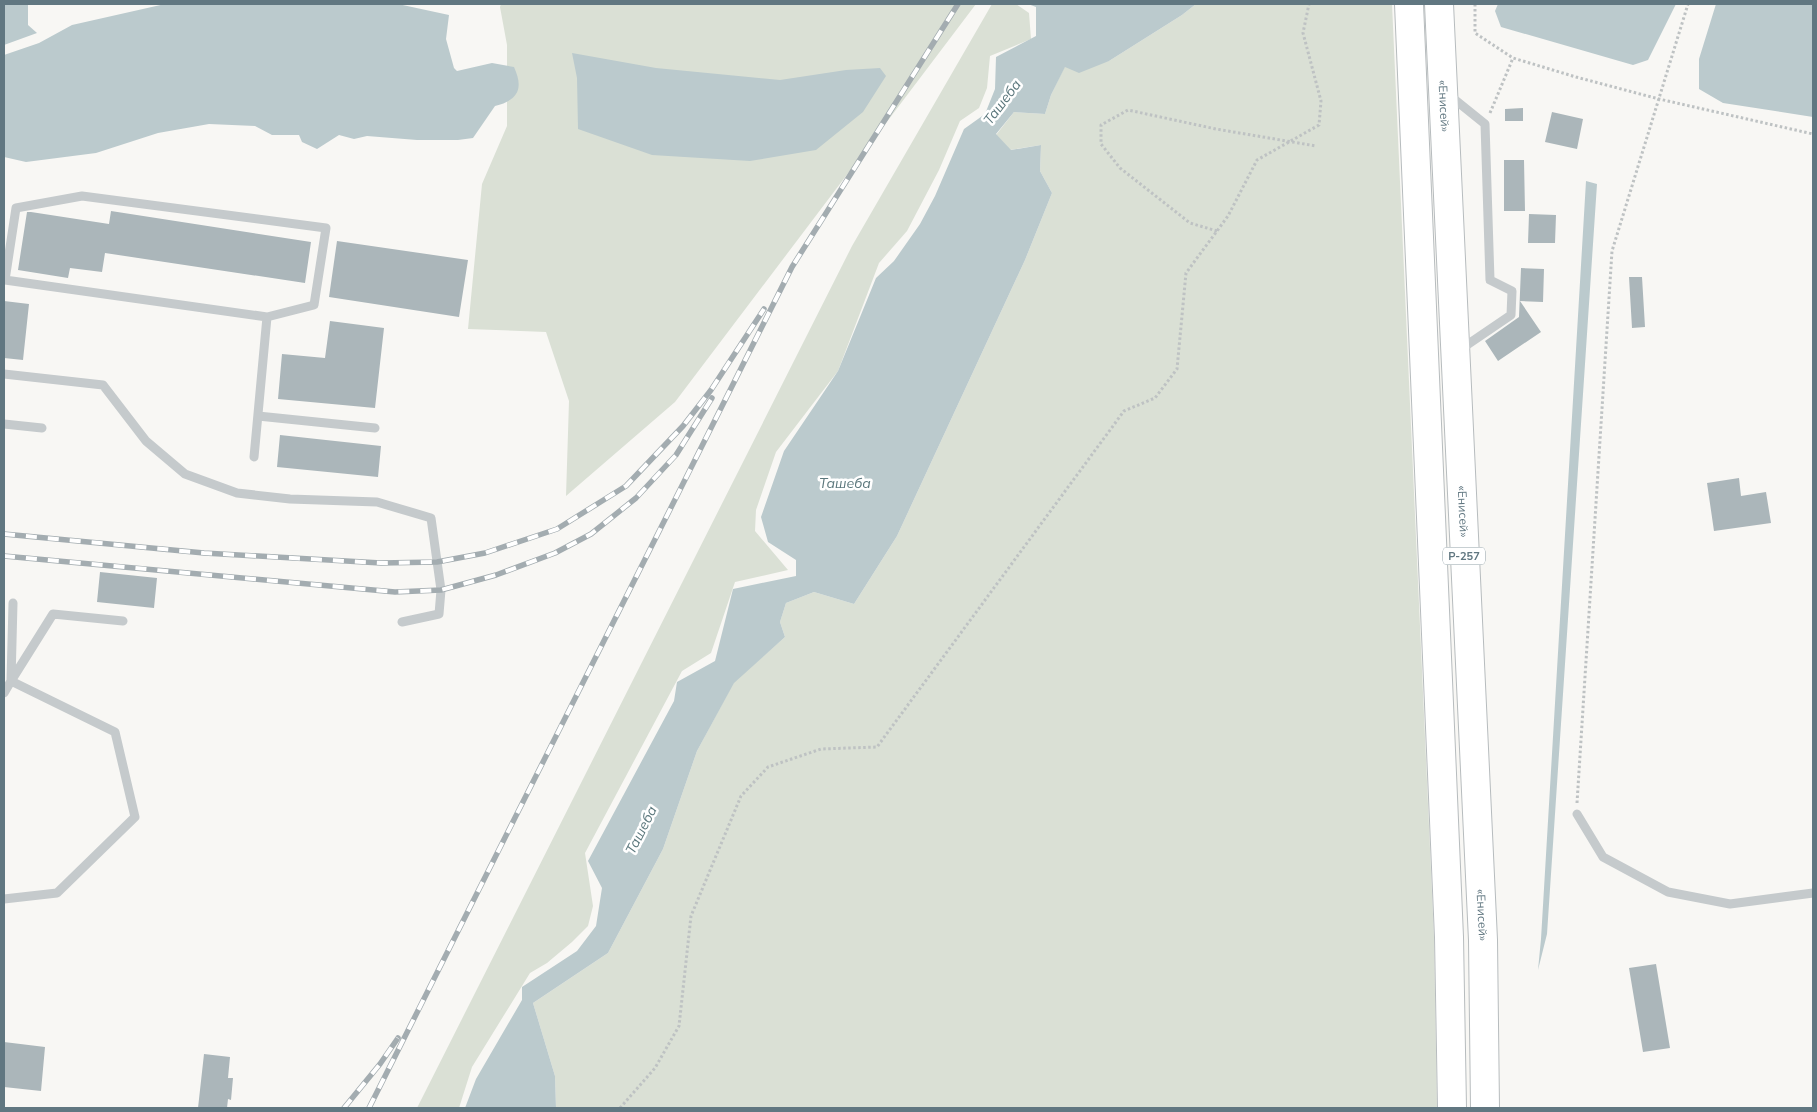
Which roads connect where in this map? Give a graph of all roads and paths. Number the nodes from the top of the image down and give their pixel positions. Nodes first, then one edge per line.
1 (1309, 4) edge
2 (1409, 4) edge
3 (1439, 4) edge
4 (1475, 4) edge
5 (1688, 4) edge
6 (1513, 58) junction
7 (1443, 90) junction
8 (1659, 100) junction
9 (1485, 124) junction
10 (1813, 134) edge
11 (1289, 142) junction
12 (1316, 146) dead end
13 (1217, 231) junction
14 (4, 279) edge
15 (267, 317) junction
16 (1454, 353) junction
17 (4, 374) edge
18 (258, 416) junction
19 (4, 424) edge
20 (42, 428) dead end
21 (375, 428) dead end
22 (254, 457) dead end
23 (12, 603) dead end
24 (123, 621) dead end
25 (402, 622) dead end
26 (11, 681) junction
27 (4, 694) edge
28 (1577, 814) joint
29 (1813, 892) edge
30 (4, 899) edge
31 (620, 1108) edge
32 (1452, 1108) edge
33 (1485, 1108) edge

1 - 11 path
2 - 32 highway, Р-257
3 - 7 highway, «Енисей» / Р-257
4 - 6 path
5 - 8 path
6 - 8 path
6 - 9 path
7 - 9 lane
7 - 16 highway, «Енисей» / Р-257
8 - 10 path
8 - 28 path
9 - 16 lane
11 - 12 path
11 - 13 path
11 - 13 path
13 - 31 path
14 - 15 lane
14 - 15 lane
15 - 18 lane
16 - 33 highway, «Енисей» / Р-257
17 - 25 lane
18 - 21 lane
18 - 22 lane
19 - 20 lane
23 - 26 lane
24 - 26 lane
26 - 27 lane
26 - 30 lane
28 - 29 lane

